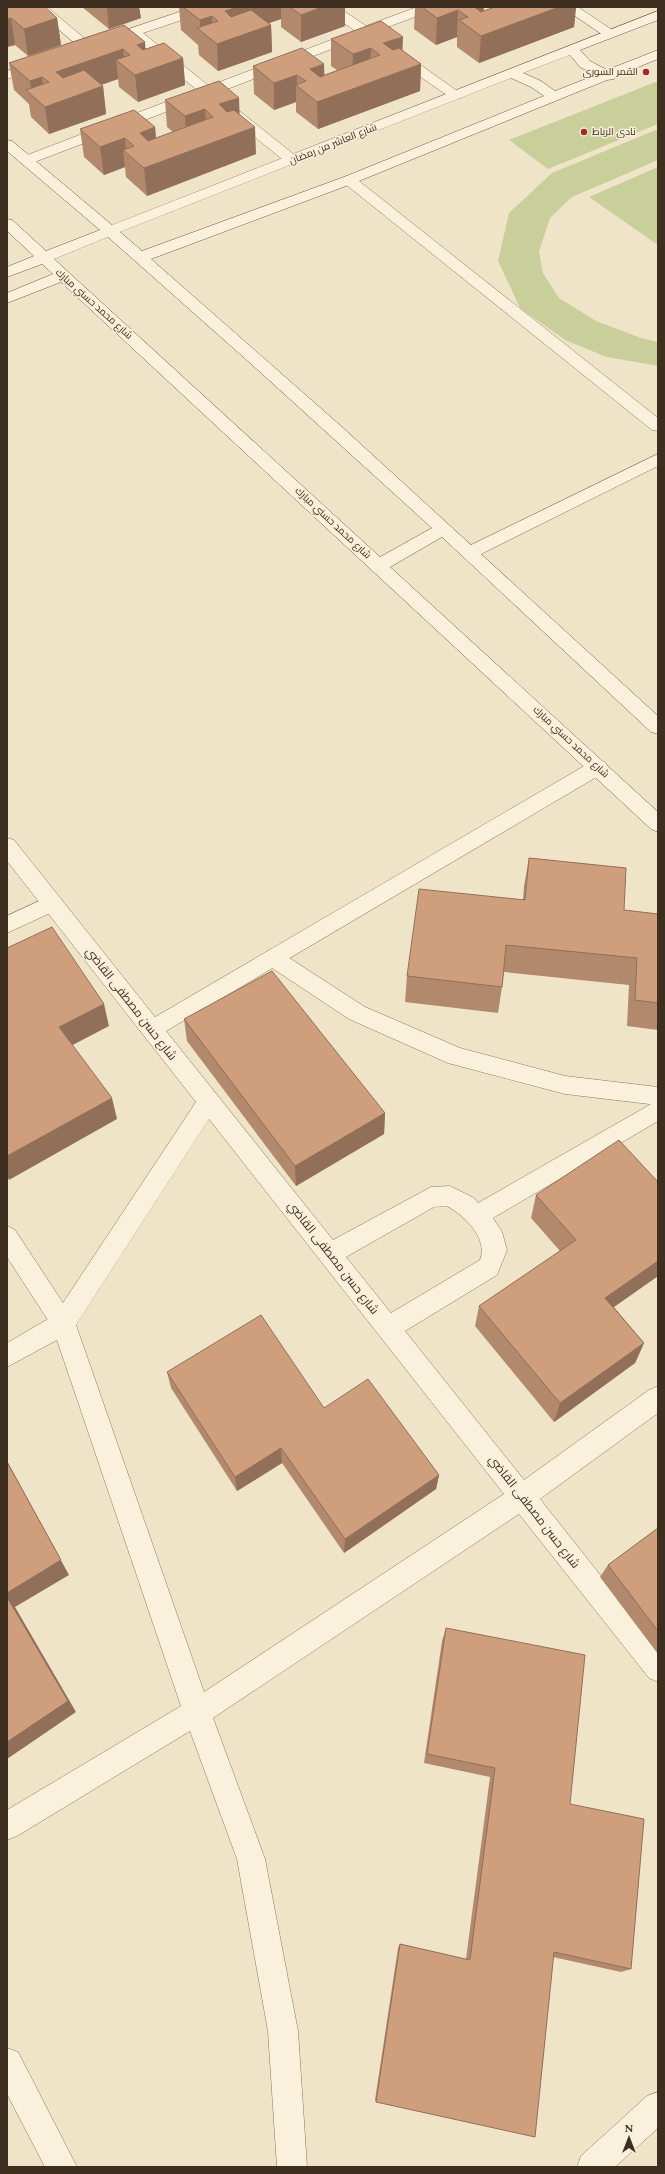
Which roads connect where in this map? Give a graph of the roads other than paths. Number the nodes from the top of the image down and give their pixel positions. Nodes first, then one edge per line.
1 (39, 7) edge
2 (208, 7) edge
3 (329, 7) edge
4 (429, 7) edge
5 (569, 7) edge
6 (658, 15) edge
7 (364, 31) junction
8 (133, 32) junction
9 (611, 34) junction
10 (88, 47) junction
11 (572, 49) junction
12 (74, 52) edge
13 (658, 54) edge
14 (51, 60) edge
15 (511, 73) junction
16 (7, 75) edge
17 (609, 76) junction
18 (206, 91) junction
19 (456, 95) junction
20 (555, 98) junction
21 (7, 144) edge
22 (27, 160) junction
23 (292, 160) junction
24 (349, 180) junction
25 (7, 223) edge
26 (110, 233) junction
27 (141, 257) junction
28 (44, 258) junction
29 (7, 272) edge
30 (64, 275) junction
31 (7, 298) edge
32 (658, 426) edge
33 (658, 458) edge
34 (443, 529) junction
35 (469, 552) junction
36 (379, 565) junction
37 (658, 727) edge
38 (598, 767) junction
39 (658, 824) edge
40 (7, 846) edge
41 (52, 903) junction
42 (7, 925) edge
43 (273, 958) junction
44 (152, 1029) junction
45 (658, 1096) edge
46 (208, 1102) junction
47 (658, 1110) edge
48 (476, 1216) junction
49 (7, 1237) edge
50 (330, 1254) junction
51 (63, 1322) junction
52 (388, 1328) junction
53 (7, 1356) edge
54 (658, 1398) edge
55 (522, 1497) junction
56 (658, 1669) edge
57 (197, 1712) junction
58 (7, 1826) edge
59 (7, 2063) edge
60 (658, 2107) edge
61 (62, 2167) edge
62 (292, 2167) edge
63 (592, 2167) edge

1 - 10 street
2 - 8 street
3 - 7 street
4 - 7 street
5 - 9 street
6 - 9 street, شارع العاشر من رمضان
7 - 18 street
7 - 19 street
8 - 10 street
8 - 18 street
9 - 11 street, شارع العاشر من رمضان
10 - 12 street
11 - 15 street, شارع العاشر من رمضان
11 - 17 street
13 - 17 street
14 - 16 street
15 - 19 street, شارع العاشر من رمضان
15 - 20 street
17 - 20 street
18 - 22 street
18 - 23 street
19 - 23 street, شارع العاشر من رمضان
20 - 24 street
21 - 22 street
22 - 26 street
23 - 26 street, شارع العاشر من رمضان
24 - 27 street
24 - 32 street
25 - 28 street, شارع محمد حسني مبارك
26 - 27 street
26 - 28 street, شارع العاشر من رمضان
27 - 34 street
28 - 29 street, شارع العاشر من رمضان
28 - 30 street, شارع محمد حسني مبارك
30 - 31 street
30 - 36 street, شارع محمد حسني مبارك
33 - 35 street
34 - 35 street
34 - 36 street
35 - 37 street
36 - 38 street, شارع محمد حسني مبارك
38 - 39 street, شارع محمد حسني مبارك
38 - 43 street
40 - 41 street, شارع حسن مصطفى القاضي
41 - 42 street
41 - 44 street, شارع حسن مصطفى القاضي
43 - 44 street
43 - 45 street
44 - 46 street, شارع حسن مصطفى القاضي
46 - 50 street, شارع حسن مصطفى القاضي
46 - 51 street
47 - 48 street
48 - 50 street
48 - 52 street
49 - 51 street
50 - 52 street, شارع حسن مصطفى القاضي
51 - 53 street
51 - 57 street
52 - 55 street, شارع حسن مصطفى القاضي
54 - 55 street
55 - 56 street, شارع حسن مصطفى القاضي
55 - 57 street
57 - 58 street
57 - 62 street
59 - 61 street
60 - 63 street

